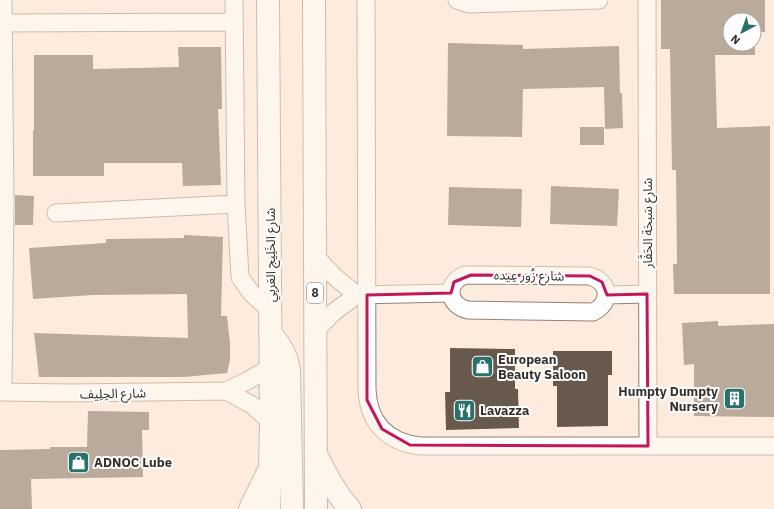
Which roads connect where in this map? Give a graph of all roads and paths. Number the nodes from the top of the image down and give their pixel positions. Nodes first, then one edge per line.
1 (3, 0) edge
2 (234, 0) edge
3 (268, 0) edge
4 (314, 0) edge
5 (366, 0) edge
6 (457, 0) edge
7 (599, 0) edge
8 (647, 0) edge
9 (234, 22) junction
10 (4, 23) junction
11 (236, 204) junction
12 (56, 213) dead end
13 (315, 256) junction
14 (451, 293) junction
15 (647, 294) junction
16 (362, 295) junction
17 (607, 295) junction
18 (270, 310) junction
19 (315, 331) junction
20 (270, 333) junction
21 (271, 366) junction
22 (226, 391) junction
23 (1, 392) edge
24 (271, 422) junction
25 (648, 446) junction
26 (774, 446) edge
27 (316, 453) junction
28 (269, 467) junction
29 (250, 509) edge
30 (269, 509) edge
31 (292, 509) edge
32 (316, 509) edge
33 (350, 509) edge

1 - 10 street
2 - 9 street
3 - 18 highway, شارع الخَلِيج العَربِي
4 - 13 highway, 8
5 - 16 street
6 - 7 street
8 - 15 street, شارع سَبخة الحَفَّار
9 - 10 street
9 - 11 street
10 - 23 street
11 - 12 street
11 - 18 street
13 - 16 street
13 - 19 highway, 8
14 - 16 street
14 - 17 street
14 - 17 street, شارع زُور عِيده
15 - 17 street
15 - 25 street, شارع سَبخة الحَفَّار
16 - 19 street
16 - 25 street
18 - 20 highway, شارع الخَلِيج العَربِي
19 - 27 highway, 8
20 - 21 highway, شارع الخَلِيج العَربِي
20 - 31 highway
21 - 22 street, شارع الحِلِيف
21 - 24 highway, شارع الخَلِيج العَربِي
22 - 23 street, شارع الحِلِيف
22 - 24 street, شارع الحِلِيف
24 - 28 highway, شارع الخَلِيج العَربِي
25 - 26 street
27 - 32 highway, 8
27 - 33 highway
28 - 29 highway
28 - 30 highway, شارع الخَلِيج العَربِي

